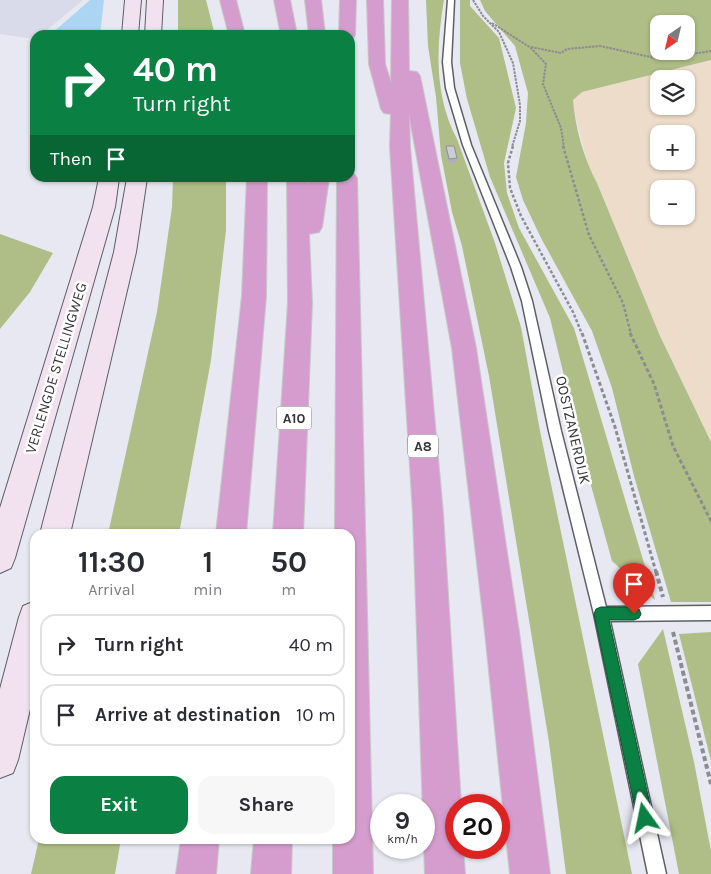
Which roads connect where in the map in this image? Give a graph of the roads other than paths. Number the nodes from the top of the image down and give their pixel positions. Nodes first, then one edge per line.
1 (133, 0) edge
2 (155, 0) edge
3 (228, 0) edge
4 (282, 0) edge
5 (313, 0) edge
6 (348, 0) edge
7 (375, 0) edge
8 (400, 0) edge
9 (451, 0) edge
10 (400, 23) junction
11 (130, 30) edge
12 (153, 30) edge
13 (236, 30) edge
14 (288, 30) edge
15 (316, 30) edge
16 (347, 30) edge
17 (400, 146) junction
18 (108, 182) edge
19 (136, 182) edge
20 (257, 182) edge
21 (297, 182) edge
22 (318, 182) edge
23 (347, 182) edge
24 (300, 303) junction
25 (57, 529) edge
26 (231, 529) edge
27 (288, 529) edge
28 (350, 529) edge
29 (0, 558) edge
30 (711, 613) edge
31 (601, 614) junction
32 (30, 637) edge
33 (0, 760) edge
34 (199, 844) edge
35 (273, 844) edge
36 (353, 844) edge
37 (196, 874) edge
38 (271, 874) edge
39 (353, 874) edge
40 (445, 874) edge
41 (530, 874) edge
42 (657, 874) edge

1 - 11 main road
2 - 12 main road
3 - 13 highway
4 - 14 highway
5 - 15 highway
6 - 16 highway
7 - 17 highway, A8
8 - 10 highway, A8
9 - 31 lane, OOSTZANERDIJK
10 - 17 highway, A8
10 - 41 highway, A8
17 - 40 highway, A8
18 - 29 main road, VERLENGDE STELLINGWEG
19 - 25 main road
20 - 26 highway
21 - 24 highway, A10
22 - 24 highway, A10
23 - 28 highway
24 - 27 highway, A10
30 - 31 lane
31 - 42 lane, OOSTZANERDIJK
32 - 33 main road
34 - 37 highway
35 - 38 highway
36 - 39 highway

